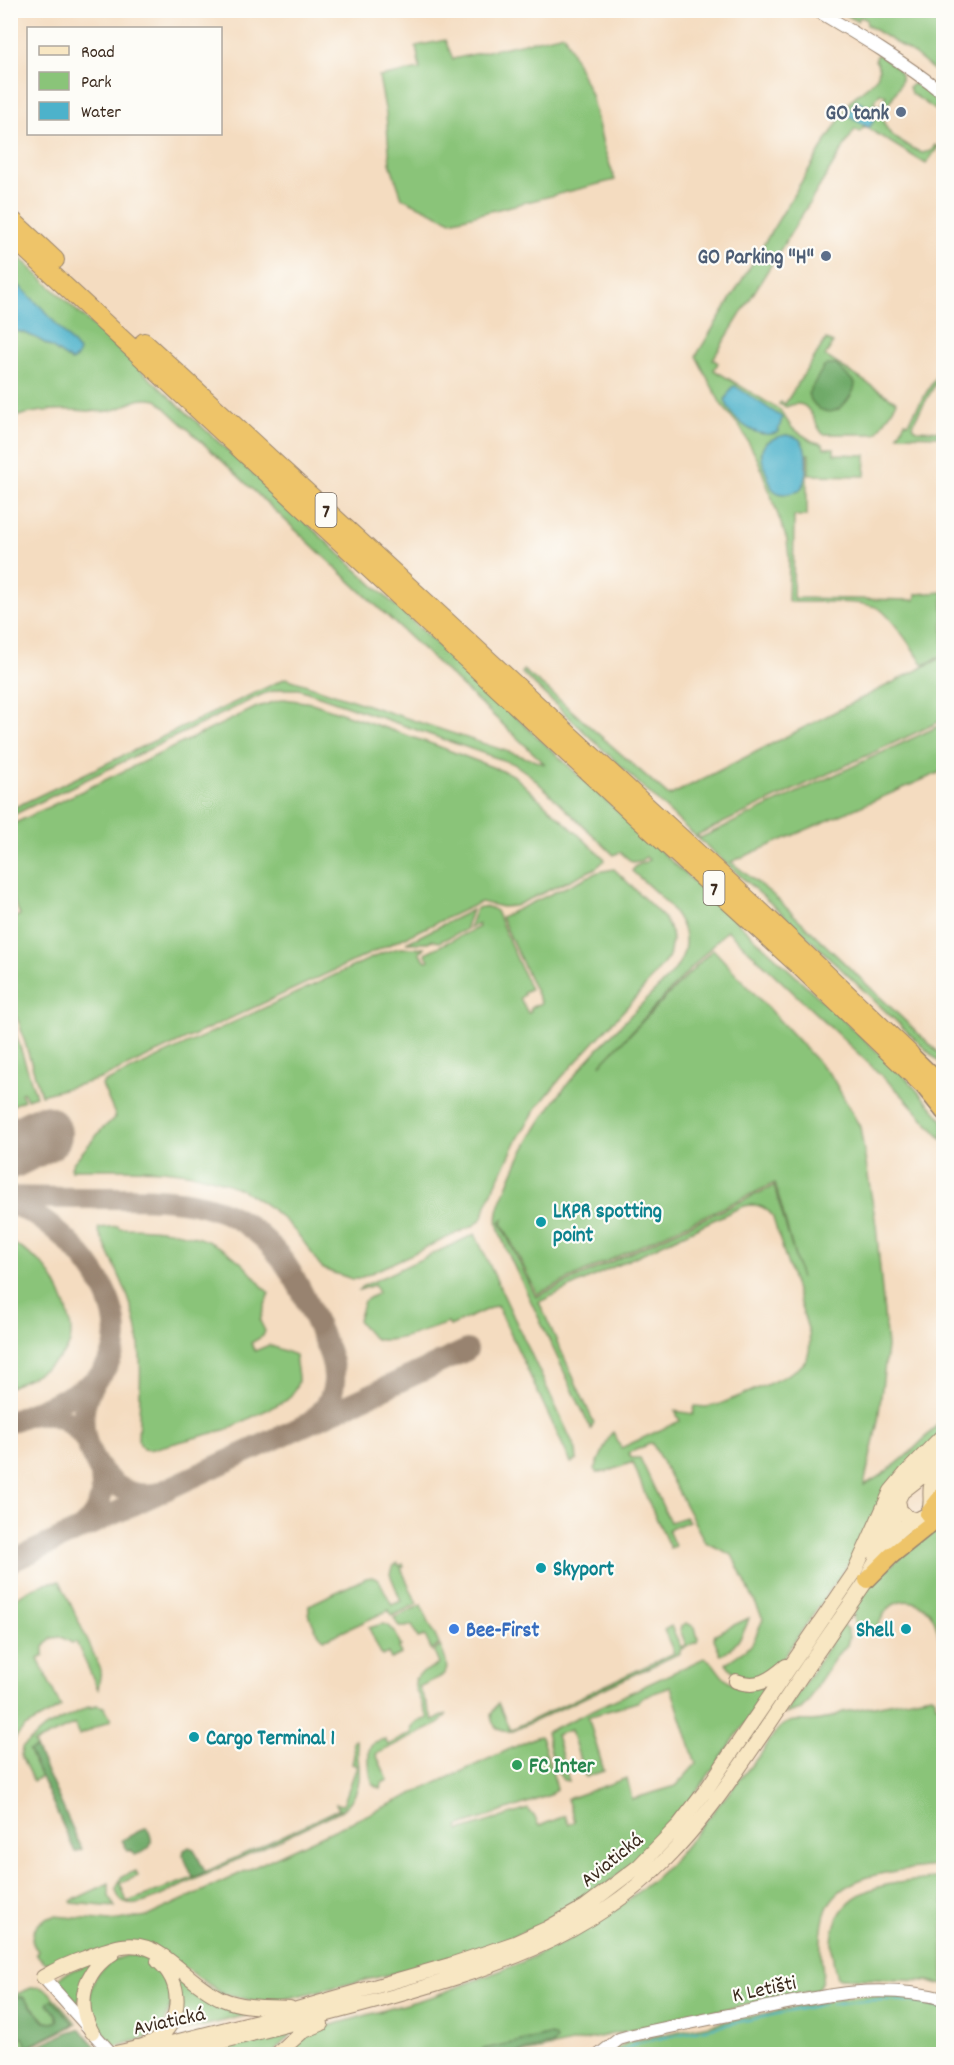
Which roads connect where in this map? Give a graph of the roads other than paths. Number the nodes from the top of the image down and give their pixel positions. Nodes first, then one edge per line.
1 (816, 10) edge
2 (944, 94) edge
3 (10, 218) edge
4 (10, 235) edge
5 (910, 1054) junction
6 (944, 1079) edge
7 (921, 1083) junction
8 (944, 1087) edge
9 (944, 1106) edge
10 (944, 1112) edge
11 (944, 1434) edge
12 (944, 1444) edge
13 (944, 1459) edge
14 (908, 1487) junction
15 (898, 1500) junction
16 (933, 1506) edge
17 (860, 1577) junction
18 (799, 1655) junction
19 (736, 1681) dead end
20 (113, 1953) junction
21 (43, 1977) junction
22 (409, 1991) junction
23 (944, 1999) edge
24 (297, 2009) junction
25 (92, 2032) junction
26 (136, 2048) junction
27 (112, 2055) edge
28 (173, 2055) edge
29 (201, 2055) edge
30 (215, 2055) edge
31 (277, 2055) edge
32 (600, 2055) edge

1 - 2 street
3 - 5 highway, 7
4 - 7 highway, 7
5 - 6 highway
5 - 8 highway, 7
7 - 9 highway, 7
7 - 10 highway
11 - 17 main road, Aviatická
12 - 14 main road
13 - 16 main road
14 - 15 main road
14 - 16 main road
15 - 16 main road
15 - 17 main road
16 - 17 main road, Aviatická
16 - 17 highway
17 - 18 main road, Aviatická
17 - 22 main road, Aviatická
18 - 19 main road
18 - 24 main road, Aviatická
20 - 21 main road
20 - 25 main road
20 - 26 main road
21 - 24 main road
21 - 25 street
22 - 28 main road, Aviatická
22 - 31 main road
23 - 32 street, K Letišti
24 - 26 main road, Aviatická
25 - 27 street
26 - 27 main road, Aviatická
29 - 30 main road

